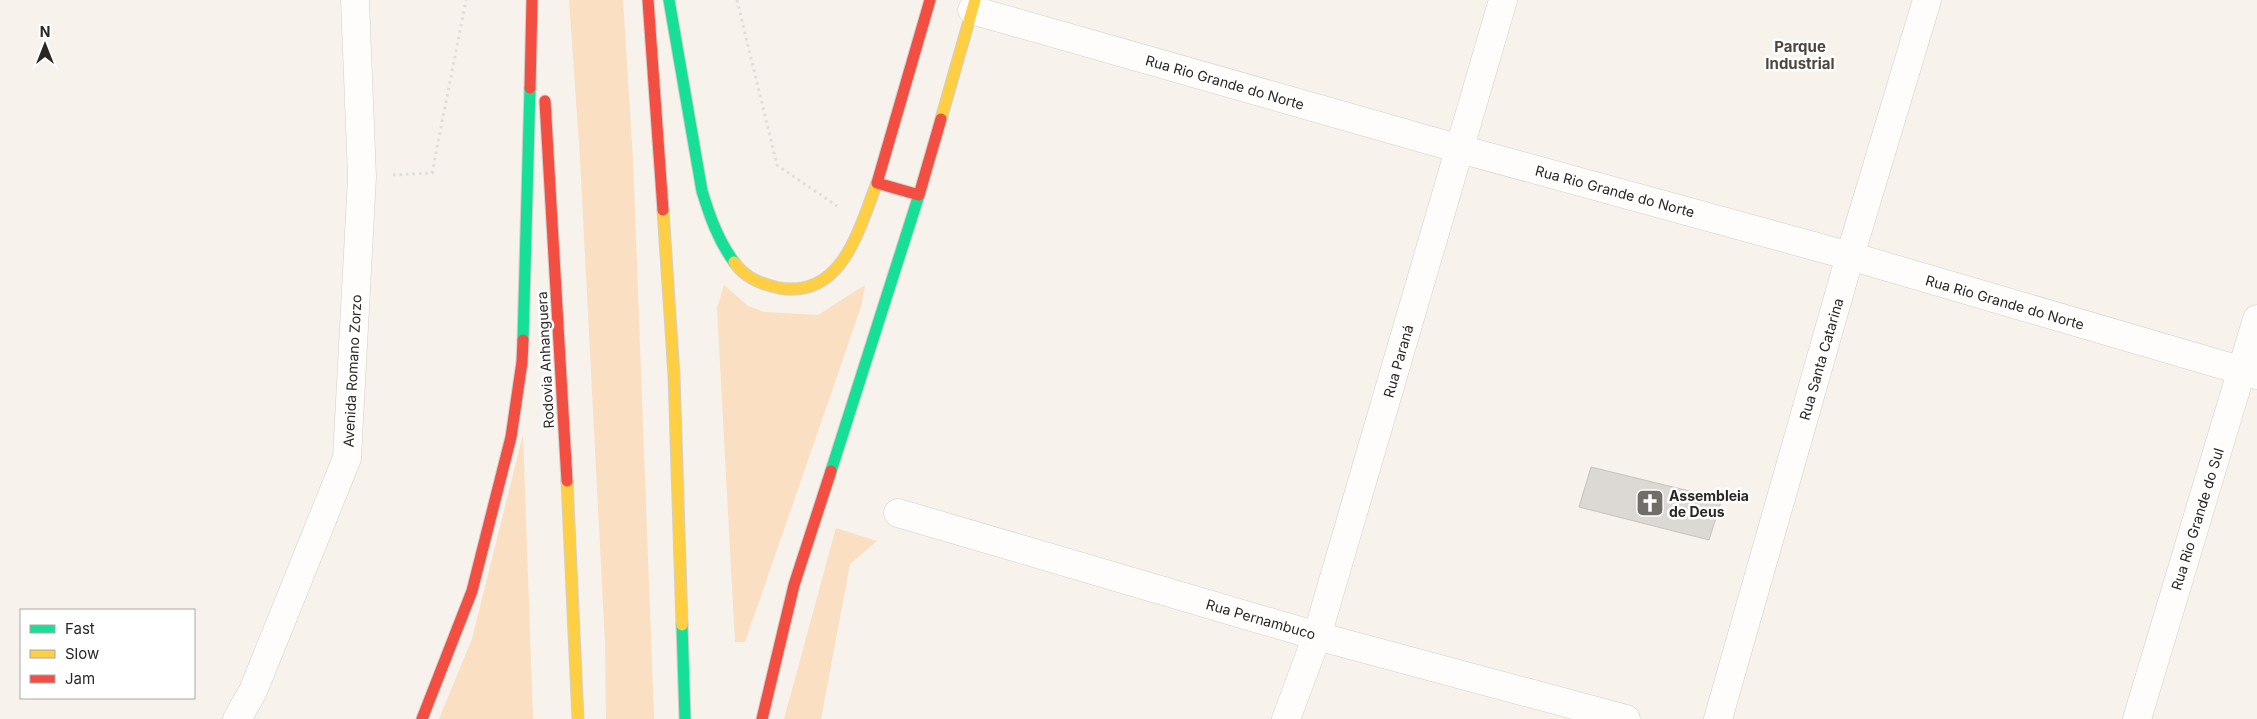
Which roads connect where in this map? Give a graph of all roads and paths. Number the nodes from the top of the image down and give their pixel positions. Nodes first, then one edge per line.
1 (355, 0) edge
2 (466, 0) edge
3 (532, 0) edge
4 (539, 0) edge
5 (648, 0) edge
6 (669, 0) edge
7 (737, 0) edge
8 (930, 0) edge
9 (1504, 0) edge
10 (1927, 0) edge
11 (970, 5) edge
12 (543, 60) dead end
13 (544, 89) dead end
14 (1460, 149) junction
15 (362, 177) junction
16 (877, 182) junction
17 (919, 195) junction
18 (860, 222) junction
19 (1850, 256) junction
20 (2257, 319) edge
21 (2249, 373) edge
22 (898, 513) dead end
23 (1317, 636) junction
24 (237, 719) edge
25 (422, 719) edge
26 (578, 719) edge
27 (685, 719) edge
28 (762, 719) edge
29 (1286, 719) edge
30 (1626, 719) edge
31 (1718, 719) edge
32 (2137, 719) edge

1 - 15 street, Avenida Romano Zorzo
2 - 15 path
3 - 25 main road
4 - 12 main road
5 - 27 main road
6 - 18 main road
7 - 18 path
8 - 16 main road
9 - 14 street, Rua Paraná
10 - 19 street, Rua Santa Catarina
11 - 14 street, Rua Rio Grande do Norte
11 - 17 main road
13 - 26 main road, Rodovia Anhanguera
14 - 19 street, Rua Rio Grande do Norte
14 - 23 street, Rua Paraná
15 - 24 street, Avenida Romano Zorzo
16 - 17 main road
16 - 18 main road
17 - 28 main road
19 - 21 street, Rua Rio Grande do Norte
19 - 31 street, Rua Santa Catarina
20 - 21 street, Rua Rio Grande do Sul
21 - 32 street, Rua Rio Grande do Sul
22 - 23 street, Rua Pernambuco
23 - 29 street, Rua Paraná
23 - 30 street, Rua Pernambuco

